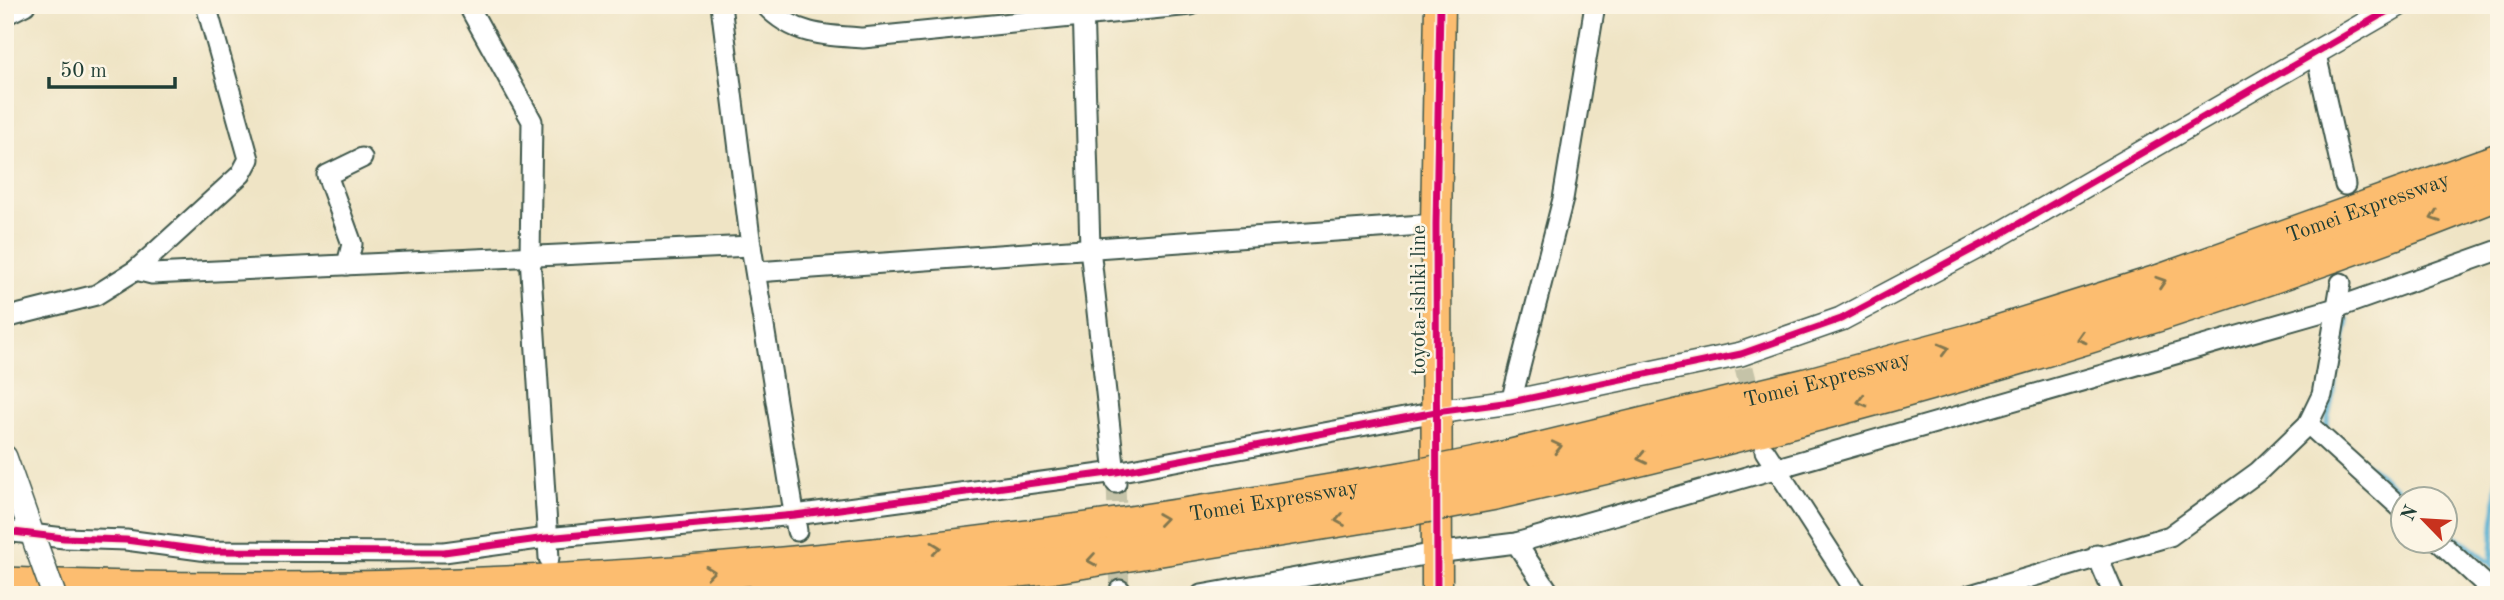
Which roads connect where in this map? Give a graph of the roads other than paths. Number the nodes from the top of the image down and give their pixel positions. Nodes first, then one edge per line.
1 (25, 5) edge
2 (206, 5) edge
3 (468, 5) edge
4 (721, 5) edge
5 (765, 5) edge
6 (1191, 5) edge
7 (1440, 5) edge
8 (1595, 5) edge
9 (2398, 5) edge
10 (1084, 11) edge
11 (5, 15) edge
12 (2316, 54) junction
13 (362, 158) dead end
14 (2499, 161) edge
15 (2345, 185) dead end
16 (2499, 192) edge
17 (1436, 224) junction
18 (751, 246) junction
19 (1090, 248) junction
20 (2499, 250) edge
21 (530, 256) junction
22 (347, 265) junction
23 (136, 270) junction
24 (755, 272) junction
25 (2341, 283) dead end
26 (2336, 308) junction
27 (5, 318) edge
28 (1511, 402) junction
29 (1436, 412) junction
30 (2308, 424) junction
31 (1765, 452) dead end
32 (5, 457) edge
33 (1774, 470) junction
34 (1493, 477) junction
35 (1116, 478) junction
36 (1407, 494) junction
37 (2388, 496) edge
38 (796, 523) junction
39 (5, 531) edge
40 (33, 538) junction
41 (546, 538) junction
42 (1516, 543) junction
43 (1436, 553) junction
44 (2451, 554) edge
45 (2097, 555) junction
46 (549, 558) dead end
47 (5, 585) edge
48 (54, 595) edge
49 (765, 595) edge
50 (1200, 595) edge
51 (1437, 595) edge
52 (1551, 595) edge
53 (1858, 595) edge
54 (1970, 595) edge
55 (2114, 595) edge
56 (2497, 595) edge

1 - 11 street
2 - 23 street
3 - 21 street
4 - 18 street
5 - 10 street
6 - 10 street
7 - 17 main road, toyota-ishiki line
8 - 28 street
9 - 12 street
10 - 19 street
12 - 15 street
12 - 28 street
13 - 22 street
34 -> 14 highway, Tomei Expressway
16 -> 34 highway, Tomei Expressway
17 - 19 street
17 - 29 main road, toyota-ishiki line
18 - 21 street
18 - 24 street
19 - 24 street
19 - 35 street
20 - 26 street
21 - 22 street
21 - 41 street
22 - 23 street
23 - 27 street
24 - 38 street
25 - 26 street
26 - 30 street
26 - 33 street
28 - 29 street
29 - 35 street
29 - 43 main road, toyota-ishiki line
30 - 37 street
30 - 45 street
31 - 33 street
32 - 40 street
33 - 42 street
33 - 53 street
34 - 36 highway, Tomei Expressway, bridge
35 - 38 street
47 -> 36 highway, Tomei Expressway
36 -> 49 highway, Tomei Expressway
38 - 41 street
39 - 40 street
40 - 41 street
40 - 48 street, bridge
41 - 46 street
42 - 43 street
42 - 52 street
43 - 50 street
43 - 51 main road, toyota-ishiki line
44 - 56 street
45 - 54 street
45 - 55 street

